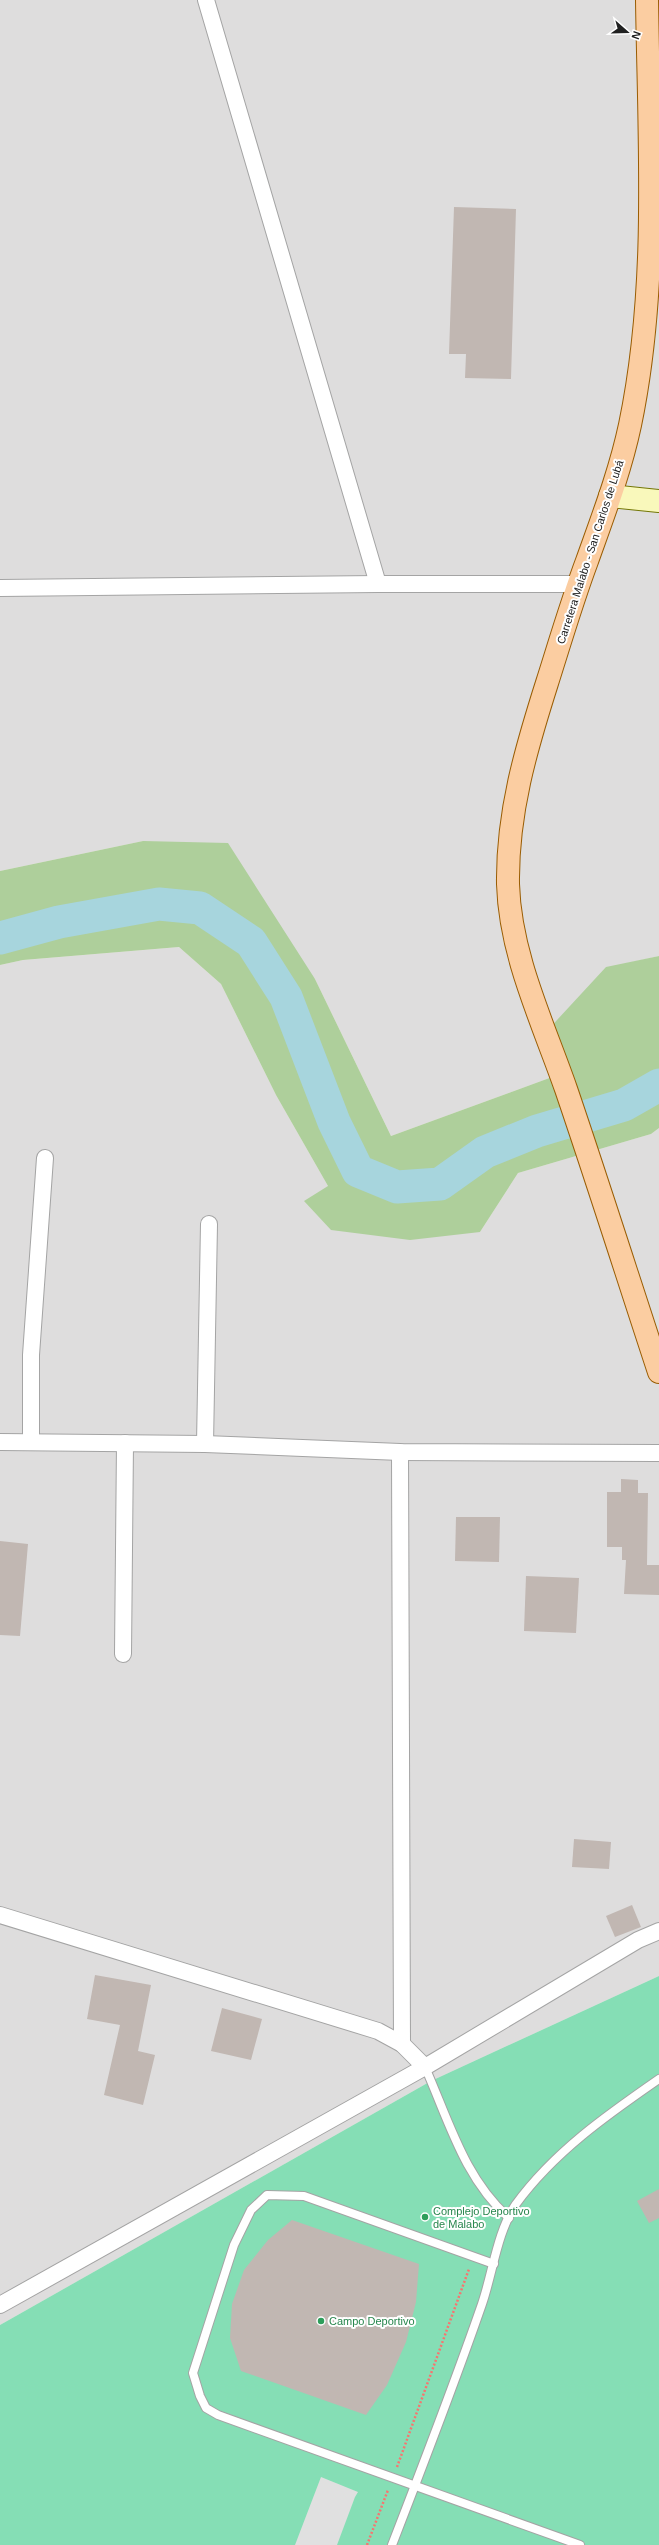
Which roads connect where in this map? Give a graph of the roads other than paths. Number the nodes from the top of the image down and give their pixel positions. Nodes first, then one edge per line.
1 (206, 0) edge
2 (647, 0) edge
3 (610, 496) junction
4 (659, 501) edge
5 (378, 584) junction
6 (578, 584) junction
7 (0, 588) edge
8 (45, 1158) dead end
9 (208, 1224) dead end
10 (659, 1372) edge
11 (0, 1442) edge
12 (31, 1442) junction
13 (126, 1443) junction
14 (205, 1444) junction
15 (400, 1452) junction
16 (659, 1453) edge
17 (123, 1654) dead end
18 (0, 1915) edge
19 (659, 1932) edge
20 (402, 2044) junction
21 (425, 2068) junction
22 (659, 2079) edge
23 (509, 2218) junction
24 (494, 2264) junction
25 (3, 2300) edge
26 (415, 2485) junction
27 (392, 2545) edge
28 (580, 2545) edge

1 - 5 street
2 - 3 main road, Carretera Malabo - San Carlos de Lubá
3 - 4 street
3 - 6 main road, Carretera Malabo - San Carlos de Lubá
5 - 6 street
5 - 7 street
6 - 10 main road, Carretera Malabo - San Carlos de Lubá
8 - 12 street
9 - 14 street
11 - 12 street
12 - 13 street
13 - 14 street
13 - 17 street
14 - 15 street
15 - 16 street
15 - 20 street
18 - 20 street
19 - 21 street
20 - 21 street
21 - 23 lane
21 - 25 street
22 - 23 lane
23 - 24 lane
24 - 26 lane
24 - 26 lane
26 - 27 lane
26 - 28 lane

